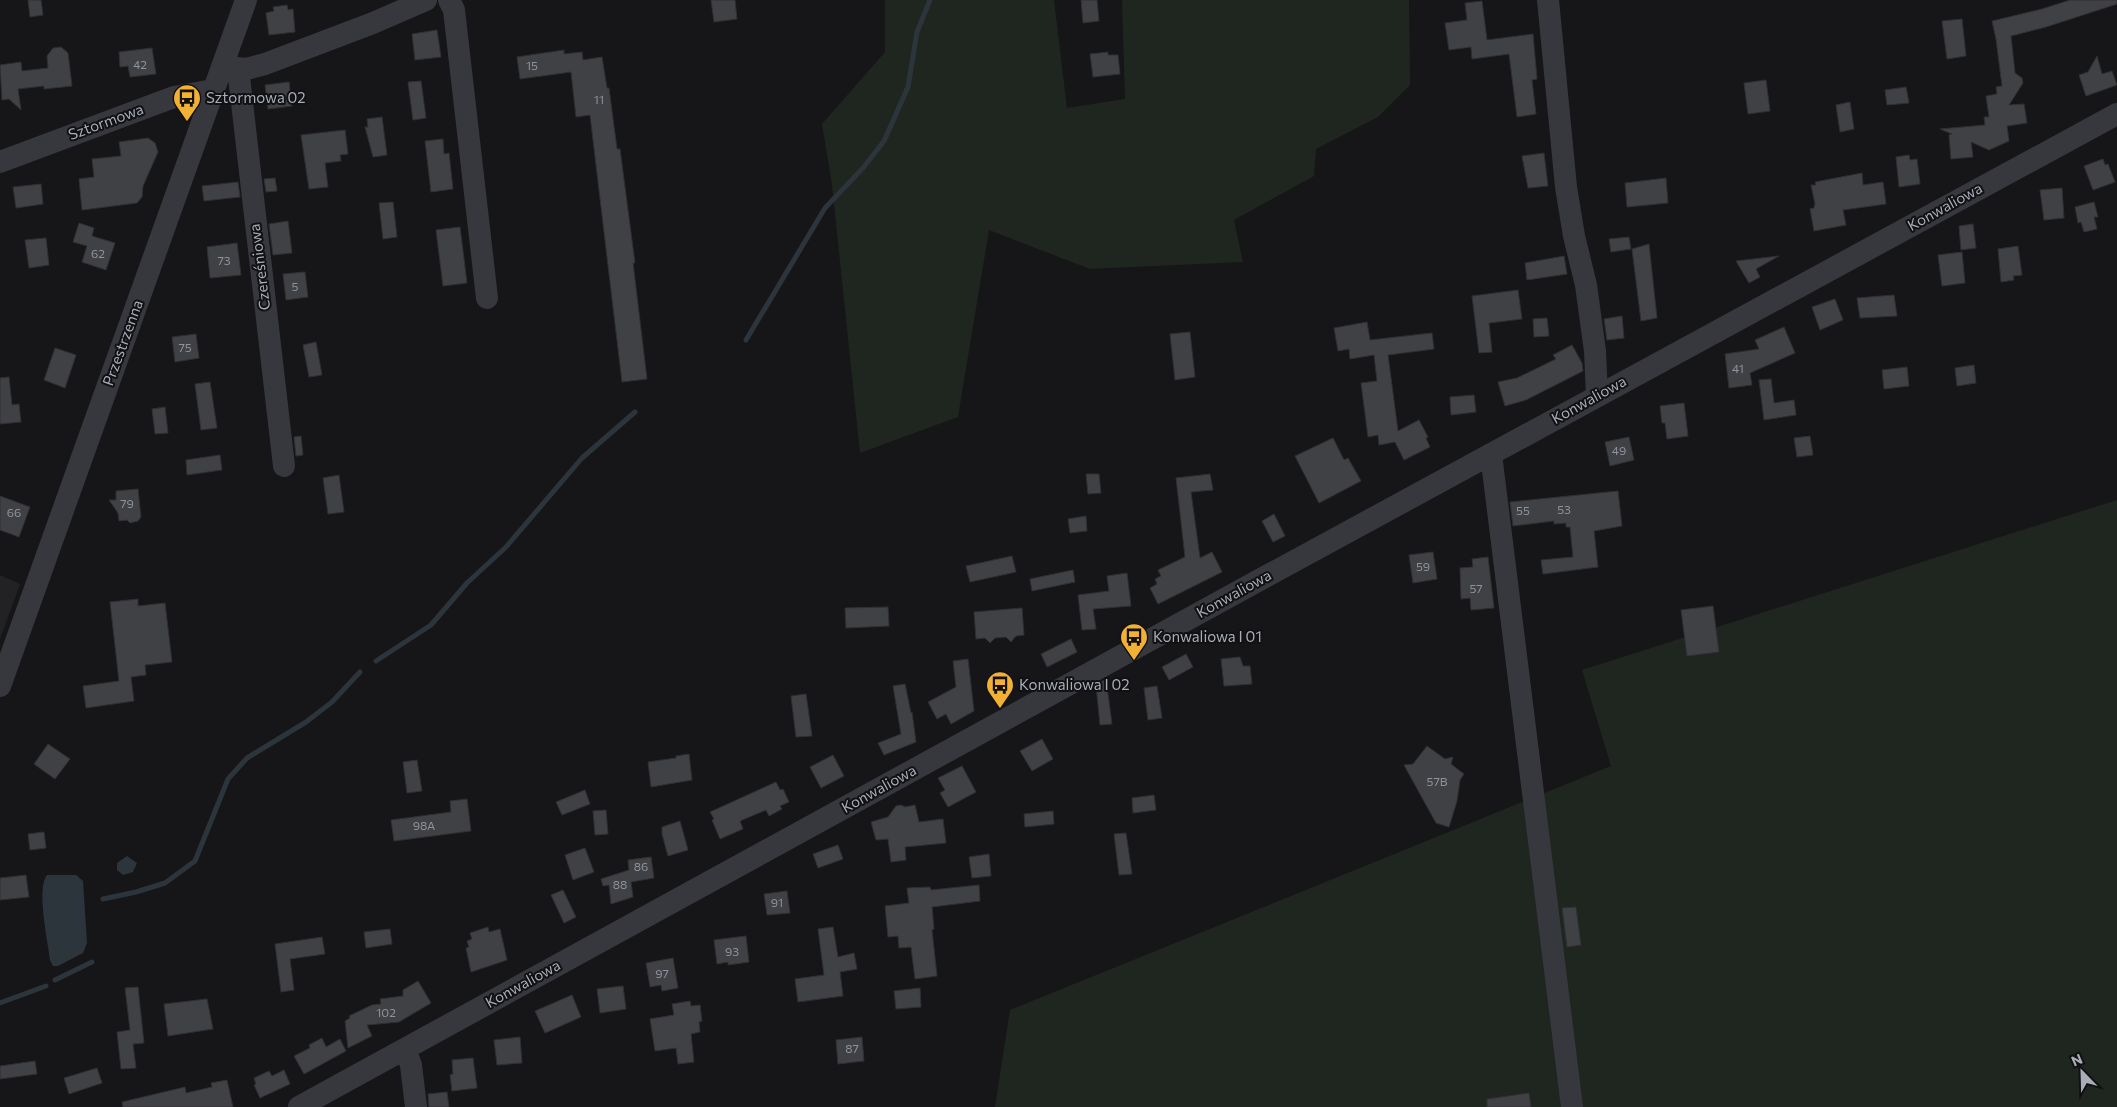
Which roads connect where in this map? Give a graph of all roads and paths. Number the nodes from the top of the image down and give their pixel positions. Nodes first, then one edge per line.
1 (246, 0) edge
2 (426, 0) edge
3 (448, 0) edge
4 (1548, 0) edge
5 (230, 67) junction
6 (213, 90) junction
7 (2117, 114) edge
8 (0, 162) edge
9 (487, 298) dead end
10 (1597, 396) junction
11 (1491, 454) junction
12 (284, 466) dead end
13 (0, 686) edge
14 (405, 1049) junction
15 (299, 1107) edge
16 (416, 1107) edge
17 (1572, 1107) edge

1 - 5 street, Przestrzenna
2 - 5 street
3 - 9 street
4 - 10 street
5 - 6 street, Przestrzenna
5 - 12 street, Czereśniowa
6 - 8 street, Sztormowa
6 - 13 street, Przestrzenna
7 - 10 street, Konwaliowa
10 - 11 street, Konwaliowa
11 - 14 street, Konwaliowa
11 - 17 street
14 - 15 street, Konwaliowa
14 - 16 street

